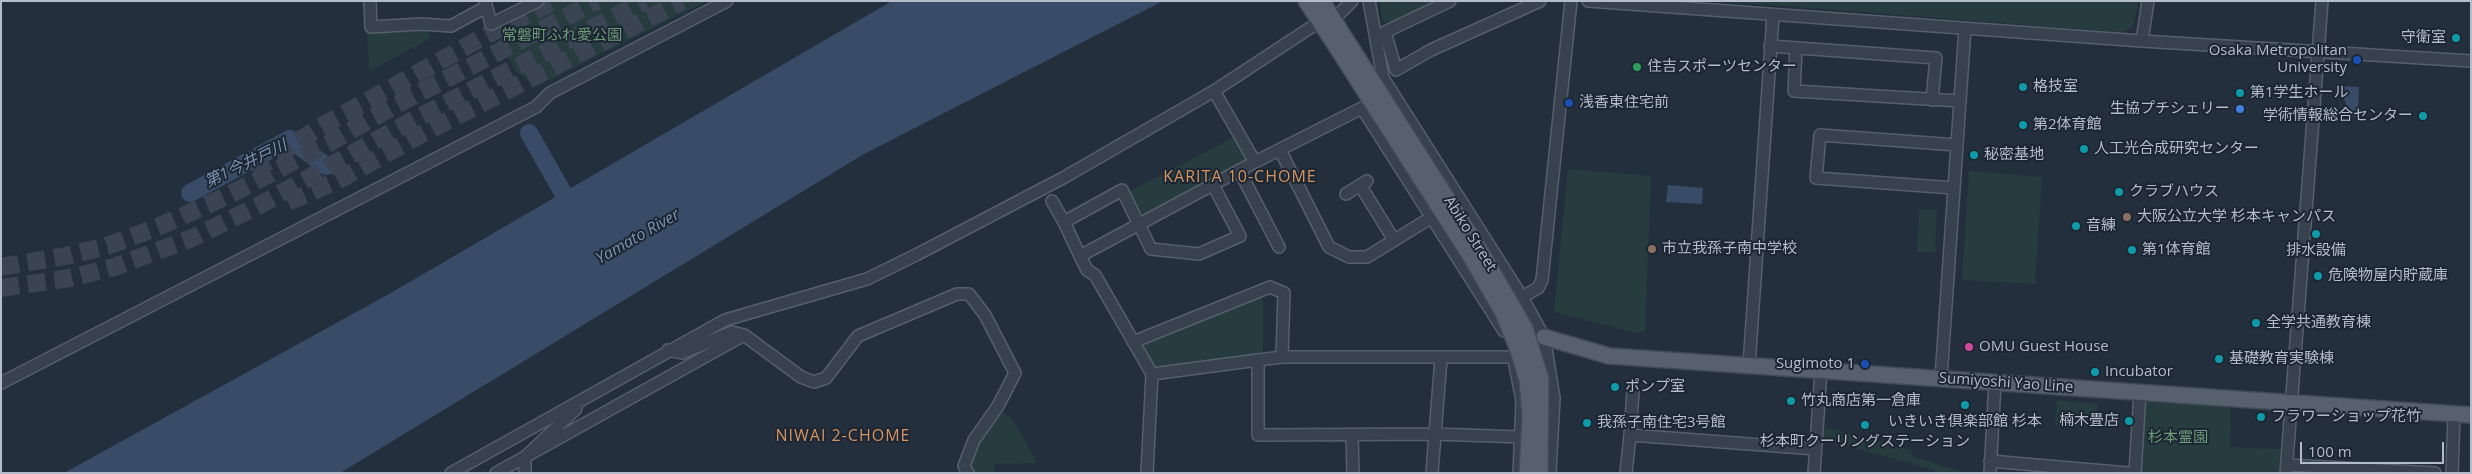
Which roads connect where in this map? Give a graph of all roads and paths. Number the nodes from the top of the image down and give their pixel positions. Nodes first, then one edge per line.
1 (370, 1) edge
2 (538, 1) edge
3 (727, 1) edge
4 (1306, 1) edge
5 (1352, 1) edge
6 (1369, 1) edge
7 (1450, 1) edge
8 (1540, 1) edge
9 (1571, 1) edge
10 (1588, 1) edge
11 (2148, 1) edge
12 (2322, 1) edge
13 (485, 4) edge
14 (1773, 15) junction
15 (1327, 19) edge
16 (1965, 28) junction
17 (2142, 41) junction
18 (1770, 46) junction
19 (1796, 48) junction
20 (2318, 51) junction
21 (2471, 61) edge
22 (1214, 91) junction
23 (1390, 91) junction
24 (1932, 100) junction
25 (1960, 101) junction
26 (1362, 108) junction
27 (1957, 145) junction
28 (1280, 150) junction
29 (1255, 162) junction
30 (1239, 170) junction
31 (1213, 184) junction
32 (1954, 188) junction
33 (1346, 194) dead end
34 (1052, 201) dead end
35 (1432, 217) junction
36 (1064, 222) junction
37 (1139, 225) junction
38 (1278, 239) dead end
39 (1394, 240) junction
40 (1489, 245) junction
41 (1080, 256) junction
42 (1462, 264) junction
43 (1522, 297) junction
44 (1502, 328) junction
45 (744, 335) junction
46 (1544, 338) junction
47 (1133, 342) junction
48 (668, 350) junction
49 (1282, 357) junction
50 (1513, 357) junction
51 (1441, 359) junction
52 (1258, 360) junction
53 (1749, 366) junction
54 (1821, 371) junction
55 (1152, 374) junction
56 (1941, 378) junction
57 (1995, 382) junction
58 (1, 383) edge
59 (1633, 391) dead end
60 (2140, 392) junction
61 (590, 396) junction
62 (1554, 398) junction
63 (1522, 401) junction
64 (2292, 402) junction
65 (2454, 414) junction
66 (2471, 415) edge
67 (1435, 434) junction
68 (1352, 435) junction
69 (1630, 435) junction
70 (1521, 437) junction
71 (1816, 449) junction
72 (525, 457) junction
73 (1990, 467) edge
74 (2286, 469) edge
75 (451, 473) edge
76 (496, 473) edge
77 (525, 473) edge
78 (968, 473) edge
79 (1147, 473) edge
80 (1353, 473) edge
81 (1432, 473) edge
82 (1518, 473) edge
83 (1527, 473) edge
84 (1540, 473) edge
85 (1550, 473) edge
86 (1626, 473) edge
87 (1814, 473) edge
88 (2128, 473) edge
89 (2135, 473) edge
90 (2435, 473) edge
91 (2452, 473) edge

1 - 13 street
2 - 13 street
3 - 58 street
4 - 15 main road
5 - 15 street
6 - 23 street
7 - 8 street
9 - 43 street
10 - 14 street
11 - 17 street
12 - 20 street
14 - 16 street
14 - 18 street
15 - 22 street
15 - 83 main road, Abiko Street, bridge
15 - 84 main road, Abiko Street, bridge
16 - 17 street
16 - 25 street
17 - 20 street
18 - 19 street
18 - 53 street
19 - 24 street
19 - 24 street
20 - 21 street
20 - 64 street
22 - 29 street
22 - 48 street
23 - 26 street
23 - 40 street
24 - 25 street
25 - 27 street
26 - 28 street
26 - 35 street
27 - 32 street
27 - 32 street
28 - 29 street
28 - 39 street
29 - 30 street
30 - 31 street
30 - 38 street
31 - 37 street
31 - 37 street
32 - 56 street
33 - 39 street
34 - 36 street
35 - 39 street
35 - 42 street
36 - 37 street
36 - 41 street
37 - 41 street
40 - 42 street
40 - 43 street
41 - 47 street
42 - 44 street
43 - 46 street
44 - 46 street
44 - 50 street
45 - 48 street
45 - 72 street
45 - 78 street
46 - 53 main road, Sumiyoshi Yao Line
46 - 62 street
47 - 49 street
47 - 55 street
48 - 61 street
49 - 51 street
49 - 52 street
50 - 51 street
50 - 63 street
51 - 67 street
52 - 55 street
52 - 68 street
53 - 54 main road, Sumiyoshi Yao Line
54 - 56 main road, Sumiyoshi Yao Line
54 - 71 street
55 - 79 street
56 - 57 main road, Sumiyoshi Yao Line
57 - 60 main road, Sumiyoshi Yao Line
57 - 73 street
59 - 69 street
60 - 64 main road, Sumiyoshi Yao Line
60 - 89 street
61 - 72 street
61 - 75 street
62 - 63 street
62 - 85 street
63 - 70 street
64 - 65 main road, Sumiyoshi Yao Line
64 - 74 street
65 - 66 main road, Sumiyoshi Yao Line
65 - 91 street
67 - 68 street
67 - 70 street
67 - 81 street
68 - 80 street
69 - 71 street
69 - 86 street
70 - 82 street
71 - 87 street
72 - 76 street
72 - 77 street
73 - 88 street
74 - 90 street

